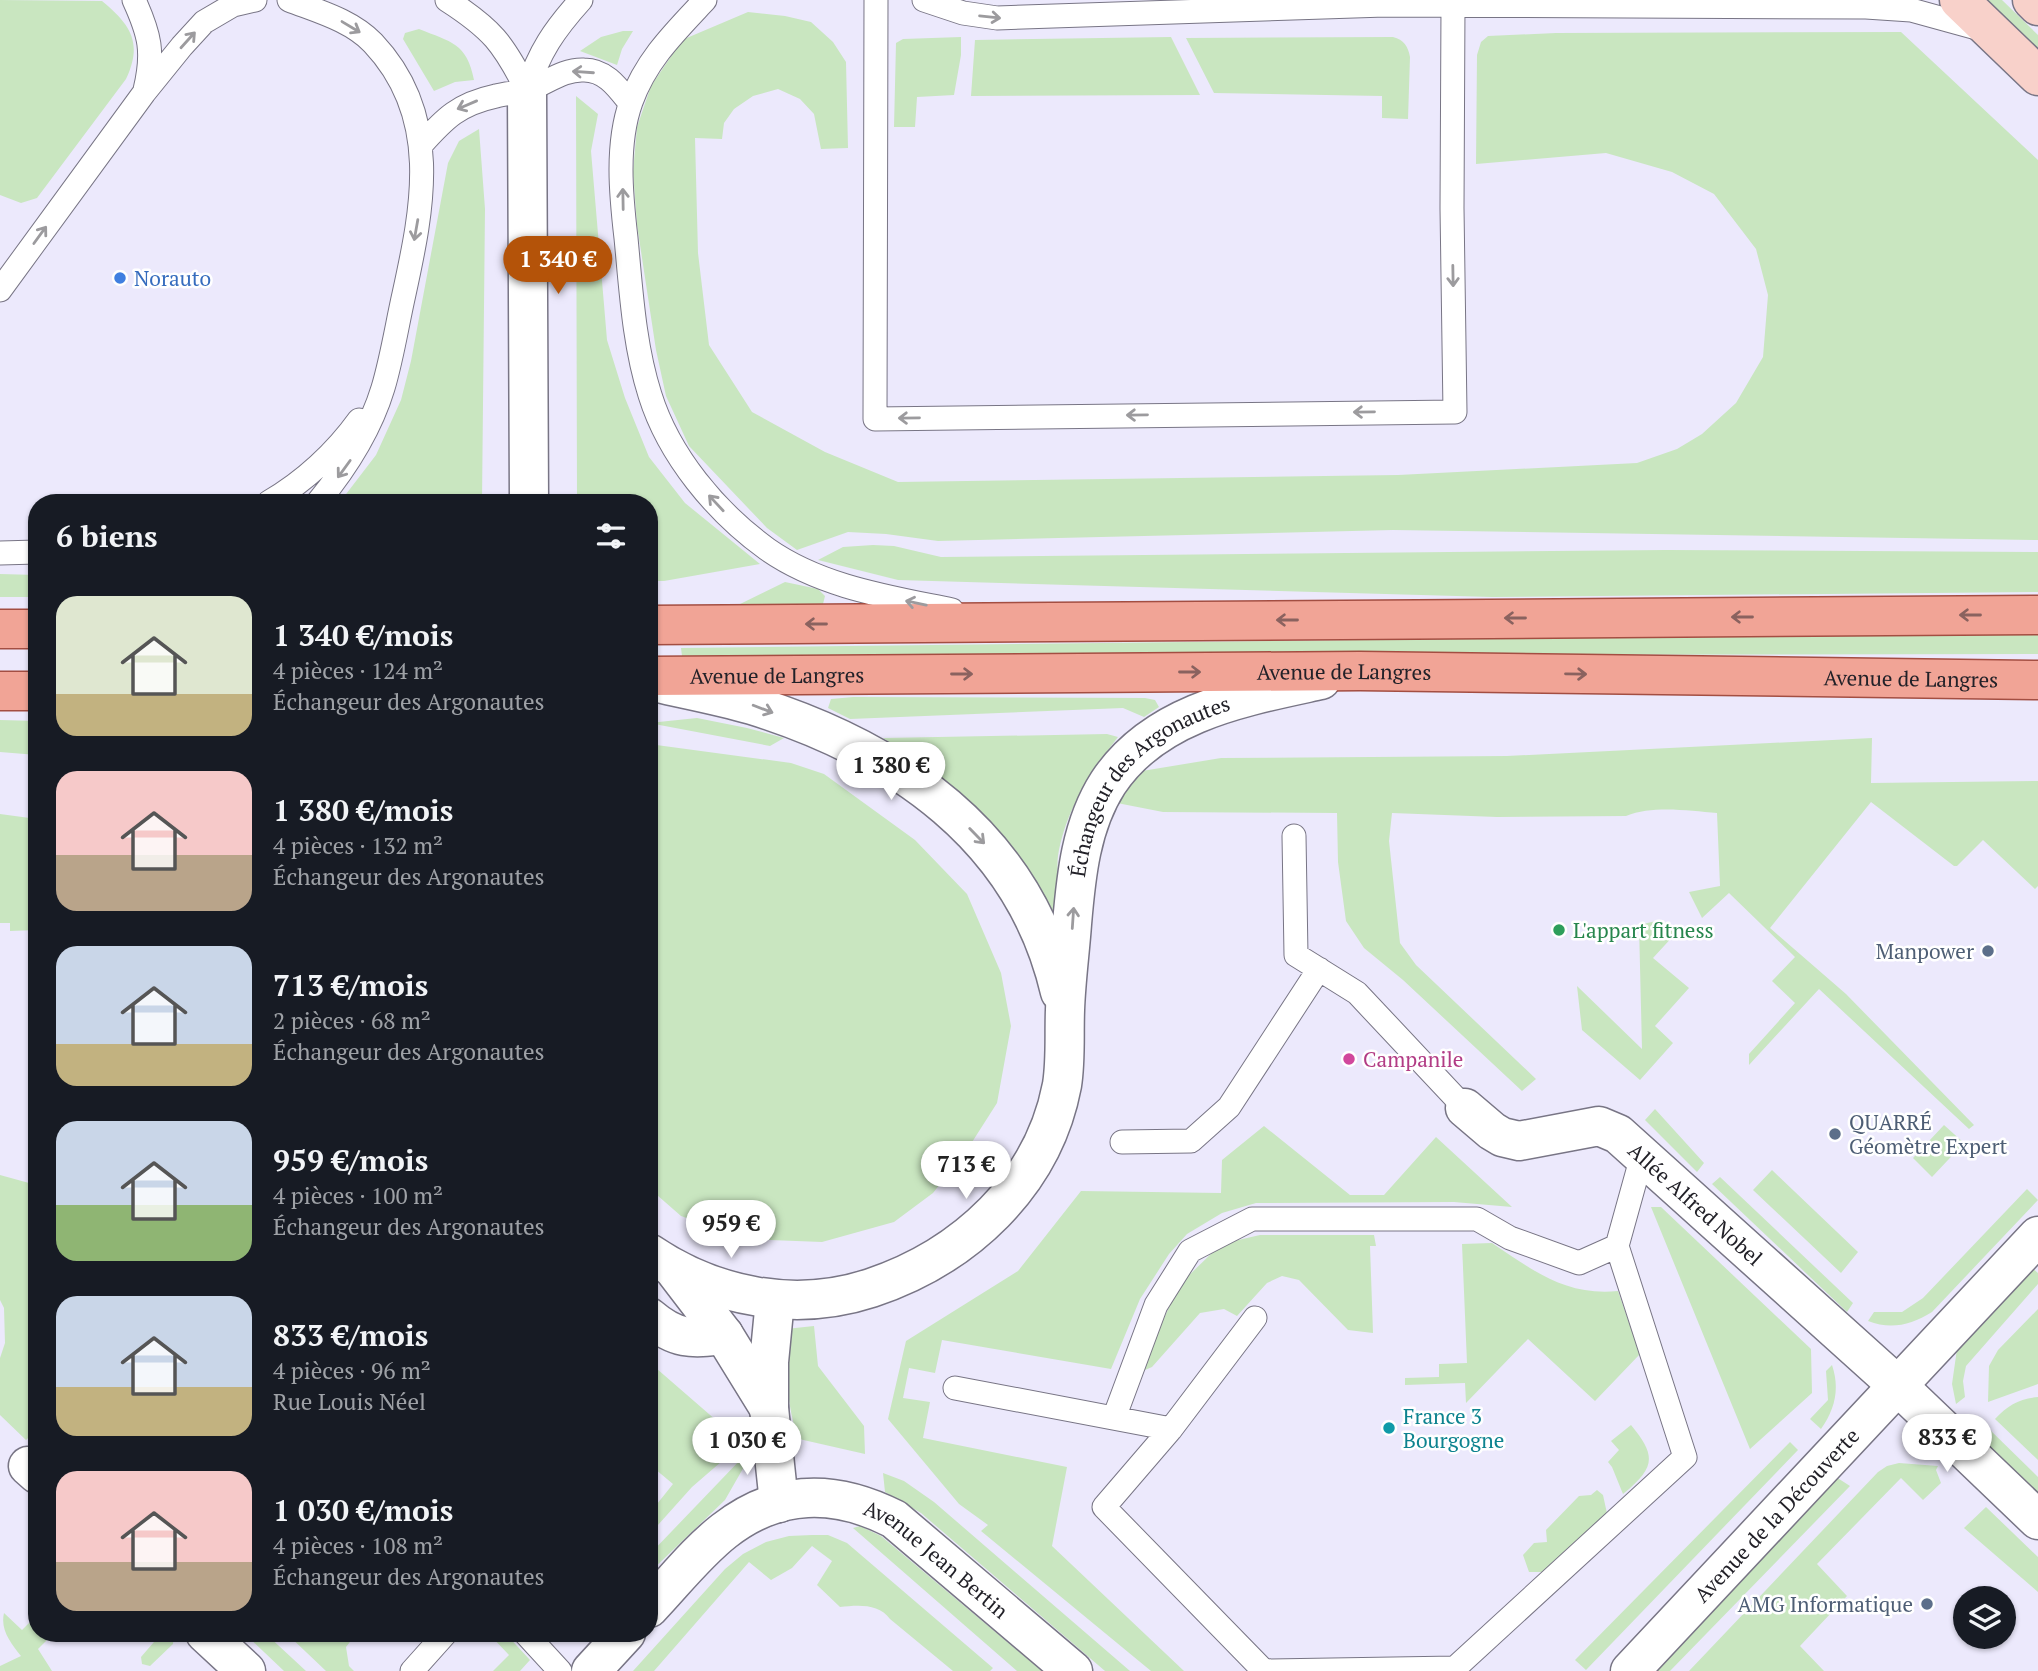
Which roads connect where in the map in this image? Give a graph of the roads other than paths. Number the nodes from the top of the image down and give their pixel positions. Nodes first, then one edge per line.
1 (134, 0) edge
2 (255, 0) edge
3 (289, 0) edge
4 (447, 0) edge
5 (581, 0) edge
6 (705, 0) edge
7 (876, 0) edge
8 (924, 0) edge
9 (1959, 0) edge
10 (2032, 0) edge
11 (1396, 2) edge
12 (1453, 6) junction
13 (2038, 6) edge
14 (1992, 32) junction
15 (2038, 76) edge
16 (527, 90) junction
17 (145, 93) junction
18 (630, 103) junction
19 (421, 145) junction
20 (0, 290) edge
21 (384, 386) junction
22 (281, 494) edge
23 (324, 494) edge
24 (529, 494) edge
25 (0, 552) edge
26 (28, 552) edge
27 (2038, 615) edge
28 (1006, 622) junction
29 (658, 625) edge
30 (1360, 671) junction
31 (658, 676) edge
32 (2038, 680) edge
33 (658, 683) edge
34 (1294, 836) dead end
35 (1319, 969) junction
36 (1065, 1011) junction
37 (1465, 1108) joint
38 (1122, 1142) dead end
39 (1642, 1156) junction
40 (2038, 1236) edge
41 (1617, 1246) junction
42 (661, 1261) edge
43 (775, 1300) junction
44 (1255, 1318) dead end
45 (658, 1324) edge
46 (724, 1335) junction
47 (1896, 1385) junction
48 (956, 1388) dead end
49 (769, 1408) junction
50 (1114, 1418) junction
51 (1171, 1429) junction
52 (779, 1503) junction
53 (2038, 1520) edge
54 (658, 1599) edge
55 (215, 1642) edge
56 (438, 1642) edge
57 (533, 1642) edge
58 (617, 1642) edge
59 (1456, 1669) edge
60 (246, 1671) edge
61 (412, 1671) edge
62 (560, 1671) edge
63 (590, 1671) edge
64 (1073, 1671) edge
65 (1630, 1671) edge

1 - 17 lane
17 -> 2 lane
3 -> 19 lane
4 - 16 lane
5 - 16 lane
6 - 18 lane
12 -> 7 lane
8 -> 11 lane
9 - 14 street
10 - 13 street
11 - 12 lane
12 - 14 lane
14 - 15 street
18 -> 16 lane
16 -> 19 lane
16 - 24 street
20 -> 17 lane
28 -> 18 lane
19 -> 21 lane
21 - 22 lane
21 -> 23 lane
25 - 26 lane
27 -> 28 main road
28 -> 29 main road
31 -> 30 main road, Avenue de Langres
30 -> 32 main road, Avenue de Langres
36 -> 30 street, Échangeur des Argonautes
33 -> 36 street, Échangeur des Argonautes
34 - 35 lane
35 - 37 lane
35 - 38 lane
36 - 43 street, Échangeur des Argonautes
37 - 39 street, Allée Alfred Nobel
39 - 41 lane
39 - 47 street, Allée Alfred Nobel
40 - 47 street, Avenue de la Découverte
41 - 50 lane
41 - 59 lane
42 - 43 street, Échangeur des Argonautes
42 - 46 street, Échangeur des Argonautes
43 - 49 street, Échangeur des Argonautes
44 - 51 lane
45 - 46 street
46 - 49 street, Échangeur des Argonautes
47 - 53 street, Allée Alfred Nobel
47 - 65 street, Avenue de la Découverte
48 - 50 lane
49 - 52 street, Échangeur des Argonautes
50 - 51 lane
51 - 59 lane
52 - 54 street, Avenue Jean Bertin
52 - 64 street, Avenue Jean Bertin
55 - 60 street
56 - 61 lane
57 - 62 lane
58 - 63 street

